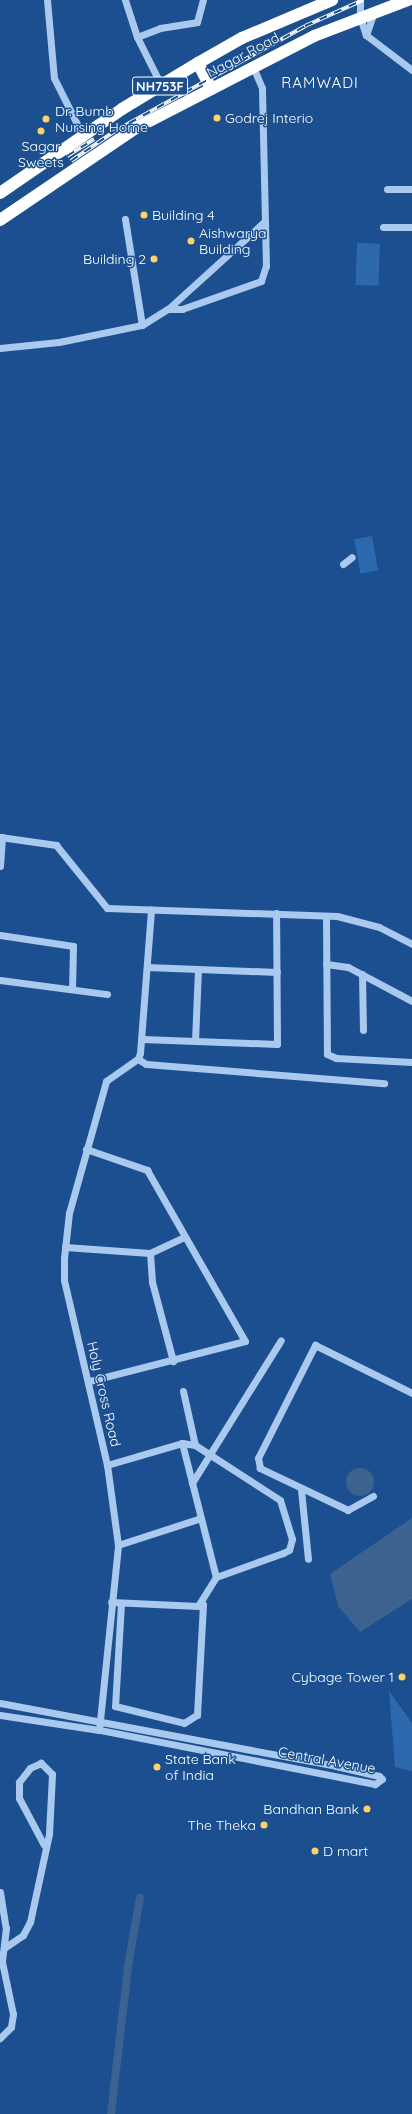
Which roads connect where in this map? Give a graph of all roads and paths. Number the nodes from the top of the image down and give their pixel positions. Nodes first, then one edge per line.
1 (47, 0) edge
2 (125, 0) edge
3 (203, 0) edge
4 (332, 0) edge
5 (360, 0) edge
6 (408, 0) edge
7 (374, 12) junction
8 (360, 17) junction
9 (366, 35) junction
10 (137, 38) junction
11 (198, 63) junction
12 (253, 66) junction
13 (412, 70) edge
14 (161, 85) junction
15 (211, 89) junction
16 (83, 136) junction
17 (387, 189) dead end
18 (412, 189) edge
19 (0, 193) edge
20 (125, 219) dead end
21 (0, 220) edge
22 (264, 222) junction
23 (383, 227) dead end
24 (412, 227) edge
25 (168, 309) junction
26 (142, 326) junction
27 (0, 348) edge
28 (352, 557) dead end
29 (344, 564) dead end
30 (1, 837) edge
31 (0, 866) edge
32 (151, 909) junction
33 (276, 913) junction
34 (326, 916) junction
35 (0, 936) edge
36 (412, 944) edge
37 (326, 964) junction
38 (147, 967) junction
39 (198, 969) junction
40 (277, 972) junction
41 (362, 974) junction
42 (0, 980) edge
43 (72, 989) junction
44 (107, 994) dead end
45 (412, 1001) edge
46 (363, 1030) dead end
47 (142, 1039) junction
48 (195, 1040) junction
49 (138, 1059) junction
50 (412, 1062) edge
51 (384, 1083) dead end
52 (86, 1149) junction
53 (185, 1237) junction
54 (65, 1247) junction
55 (150, 1253) junction
56 (281, 1340) dead end
57 (173, 1361) junction
58 (89, 1381) junction
59 (183, 1391) dead end
60 (412, 1393) edge
61 (182, 1443) junction
62 (195, 1445) junction
63 (212, 1455) junction
64 (107, 1466) junction
65 (192, 1483) junction
66 (301, 1490) junction
67 (373, 1496) dead end
68 (201, 1518) junction
69 (118, 1545) junction
70 (308, 1559) dead end
71 (216, 1578) junction
72 (111, 1602) junction
73 (122, 1603) junction
74 (203, 1604) junction
75 (0, 1703) edge
76 (0, 1715) edge
77 (100, 1720) junction
78 (99, 1730) junction
79 (231, 1745) junction
80 (229, 1755) junction
81 (287, 1756) junction
82 (285, 1766) junction
83 (44, 1845) junction
84 (0, 1892) edge
85 (4, 1948) junction
86 (0, 2038) edge

1 - 16 street
2 - 10 street
3 - 10 street
4 - 11 highway, Nagar Road / NH753F
5 - 8 street
6 - 7 highway, Nagar Road / NH753F
7 - 8 highway, Nagar Road / NH753F
7 - 9 street
8 - 9 street
8 - 12 highway, Nagar Road / NH753F
9 - 13 street
10 - 14 street
11 - 14 highway, Nagar Road / NH753F
11 - 15 highway
12 - 15 highway, Nagar Road / NH753F
12 - 22 street
14 - 16 highway, Nagar Road / NH753F
15 - 21 highway, Nagar Road / NH753F
16 - 19 highway, Nagar Road / NH753F
17 - 18 street
20 - 26 street
22 - 25 street
22 - 25 street
23 - 24 street
25 - 26 street
26 - 27 street
28 - 29 street
30 - 31 street
30 - 32 street
32 - 33 street
32 - 38 street
33 - 34 street
33 - 40 street
34 - 36 street
34 - 37 street
35 - 43 street
37 - 41 street
37 - 50 street
38 - 39 street
38 - 47 street
39 - 40 street
39 - 48 street
40 - 48 street
41 - 45 street
41 - 46 street
42 - 43 street
43 - 44 street
47 - 48 street
47 - 49 street
49 - 51 street
49 - 52 street, Holy Cross Road
52 - 53 street
52 - 54 street, Holy Cross Road
53 - 55 street
53 - 57 street
54 - 55 street
54 - 58 street, Holy Cross Road
55 - 57 street
56 - 63 street
57 - 58 street
58 - 64 street, Holy Cross Road
59 - 62 street
60 - 66 street
61 - 62 street
61 - 64 street
61 - 65 street
62 - 63 street
63 - 65 street
63 - 71 street
64 - 69 street, Holy Cross Road
65 - 68 street
66 - 67 street
66 - 70 street
68 - 69 street
68 - 71 street
69 - 72 street, Holy Cross Road
71 - 74 street
72 - 73 street
72 - 77 street, Holy Cross Road
73 - 74 street
73 - 74 street
75 - 77 street, Central Avenue
76 - 78 street, Central Avenue
77 - 78 street, Holy Cross Road
77 - 79 street, Central Avenue
78 - 80 street, Central Avenue
79 - 80 street
79 - 81 street, Central Avenue
80 - 82 street, Central Avenue
81 - 82 street
81 - 82 street, Central Avenue
83 - 83 street
83 - 85 street
84 - 85 street
85 - 86 street

